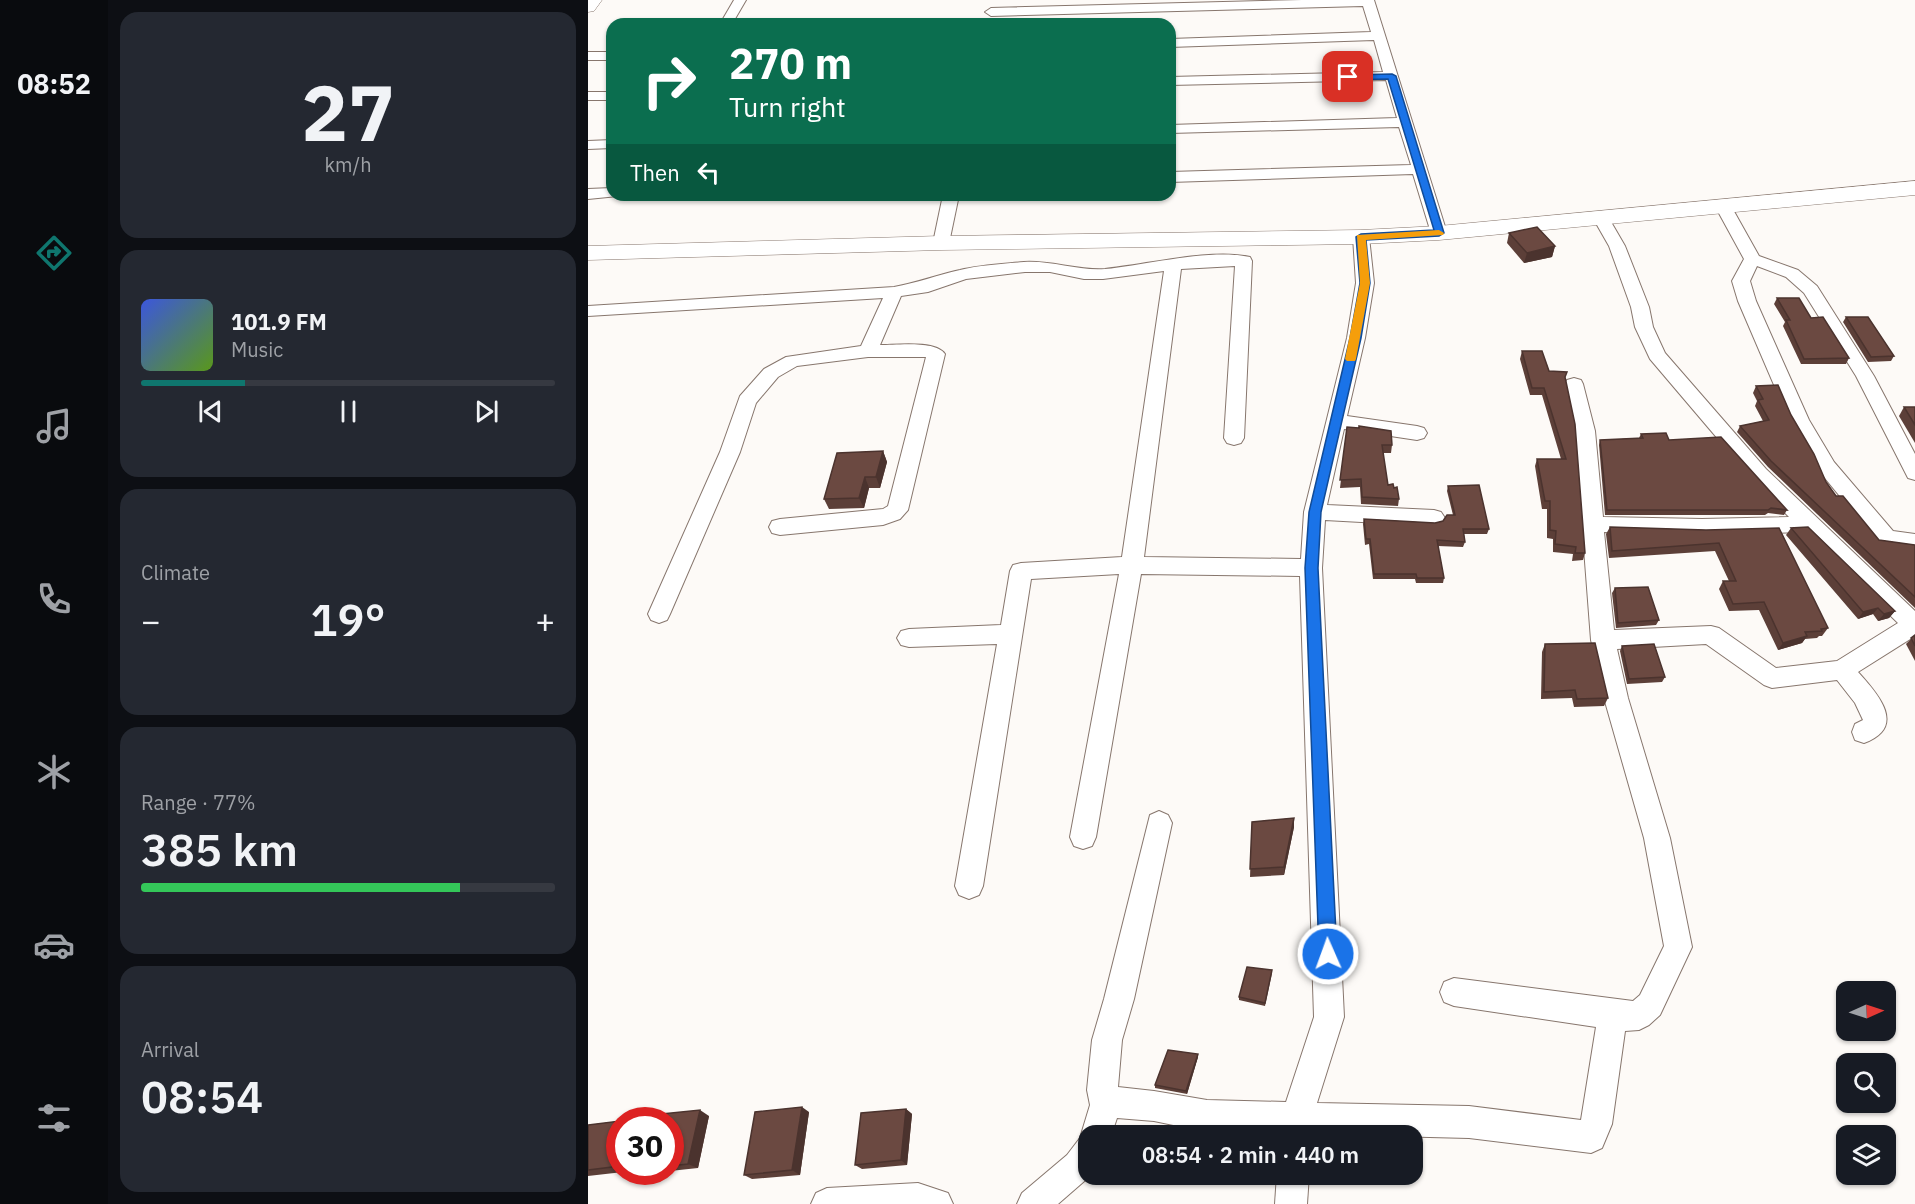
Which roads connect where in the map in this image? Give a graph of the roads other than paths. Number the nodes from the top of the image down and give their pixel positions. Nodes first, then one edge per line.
1 (593, 0) edge
2 (740, 0) edge
3 (1369, 1) edge
4 (588, 7) edge
5 (991, 12) edge
6 (730, 18) edge
7 (1379, 36) junction
8 (1176, 43) edge
9 (588, 56) edge
10 (606, 56) edge
11 (1392, 76) junction
12 (1176, 81) edge
13 (588, 96) edge
14 (606, 96) edge
15 (1406, 122) junction
16 (1176, 129) edge
17 (606, 144) edge
18 (588, 145) edge
19 (1420, 169) junction
20 (1176, 177) edge
21 (1914, 189) edge
22 (606, 193) edge
23 (588, 194) edge
24 (950, 201) edge
25 (1723, 206) junction
26 (1601, 218) junction
27 (1439, 233) junction
28 (1361, 237) junction
29 (1028, 242) junction
30 (941, 243) junction
31 (1202, 250) junction
32 (588, 253) edge
33 (1752, 259) junction
34 (1173, 264) junction
35 (1025, 267) junction
36 (894, 292) junction
37 (588, 311) edge
38 (868, 351) junction
39 (1574, 384) dead end
40 (1336, 421) junction
41 (1417, 433) dead end
42 (1234, 438) dead end
43 (1915, 473) edge
44 (1315, 512) junction
45 (1434, 518) dead end
46 (1594, 524) junction
47 (1809, 524) junction
48 (780, 527) dead end
49 (1915, 543) edge
50 (1132, 565) junction
51 (1311, 568) junction
52 (658, 614) dead end
53 (1911, 616) edge
54 (1011, 634) junction
55 (909, 638) dead end
56 (1603, 640) junction
57 (1842, 670) junction
58 (1864, 732) dead end
59 (1159, 823) dead end
60 (1083, 837) dead end
61 (969, 886) dead end
62 (1454, 992) dead end
63 (1613, 1015) junction
64 (1107, 1102) junction
65 (1099, 1125) edge
66 (1287, 1125) edge
67 (1296, 1125) edge
68 (1339, 1125) edge
69 (1078, 1166) edge
70 (1292, 1185) edge
71 (827, 1204) edge
72 (937, 1204) edge
73 (1033, 1204) edge
74 (1290, 1204) edge

1 - 4 street
2 - 6 street
3 - 5 street
3 - 7 street
7 - 8 street
7 - 11 street
9 - 10 street
11 - 12 street
11 - 15 street
13 - 14 street
15 - 16 street
15 - 19 street
17 - 18 street
19 - 20 street
19 - 27 street
21 - 25 street
22 - 23 street
24 - 30 street
25 - 26 street
25 - 33 street
26 - 27 street
26 - 47 street
27 - 28 street
28 - 31 street
28 - 40 street
29 - 30 street
29 - 31 street
29 - 35 street
30 - 32 street
31 - 34 street
31 - 42 street
33 - 43 street
33 - 49 street
34 - 35 street
34 - 50 street
35 - 36 street
36 - 37 street
36 - 38 street
38 - 48 street
38 - 52 street
39 - 46 street
40 - 41 street
40 - 44 street
44 - 45 street
44 - 51 street
46 - 47 street
46 - 56 street
47 - 53 street
50 - 51 street
50 - 54 street
50 - 60 street
51 - 67 street
53 - 57 street
54 - 55 street
54 - 61 street
56 - 57 street
56 - 63 street
57 - 58 street
59 - 64 street
62 - 63 street
63 - 68 street
64 - 65 street
64 - 66 street
69 - 73 street
70 - 74 street
71 - 72 street

